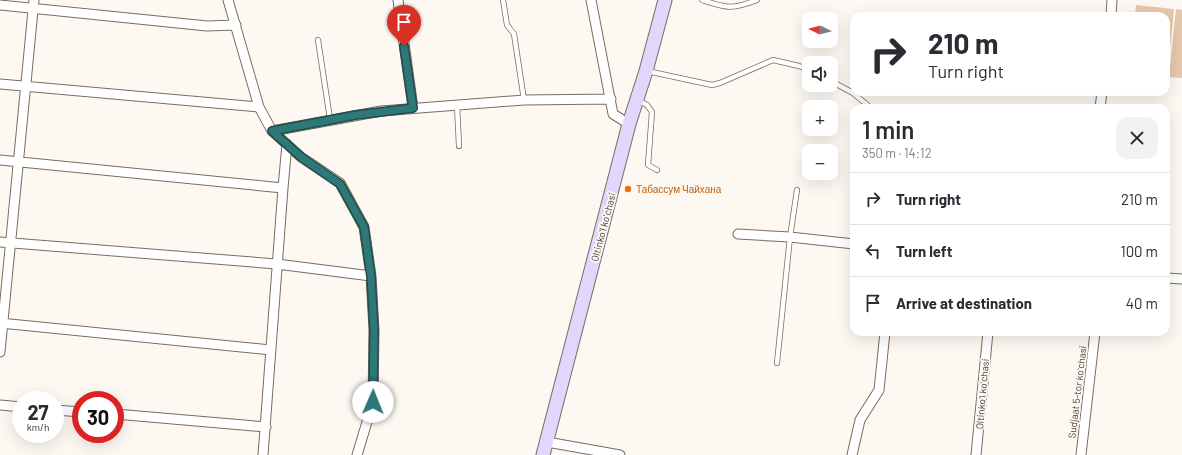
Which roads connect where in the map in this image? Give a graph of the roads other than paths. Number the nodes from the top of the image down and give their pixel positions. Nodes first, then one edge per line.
1 (228, 0) edge
2 (398, 0) edge
3 (503, 0) edge
4 (590, 0) edge
5 (665, 0) edge
6 (702, 0) edge
7 (757, 0) edge
8 (1112, 0) edge
9 (33, 4) edge
10 (0, 5) edge
11 (1111, 12) edge
12 (236, 25) junction
13 (318, 40) dead end
14 (802, 67) edge
15 (646, 71) junction
16 (0, 84) edge
17 (838, 85) edge
18 (26, 87) junction
19 (850, 92) edge
20 (856, 96) edge
21 (611, 99) junction
22 (524, 100) junction
23 (637, 100) junction
24 (867, 104) edge
25 (259, 106) junction
26 (457, 106) junction
27 (413, 108) junction
28 (330, 120) junction
29 (629, 124) junction
30 (272, 131) junction
31 (287, 144) junction
32 (459, 146) dead end
33 (0, 160) edge
34 (18, 162) junction
35 (657, 170) dead end
36 (282, 188) junction
37 (797, 190) dead end
38 (738, 234) dead end
39 (790, 237) junction
40 (0, 242) edge
41 (10, 242) junction
42 (850, 244) edge
43 (277, 264) junction
44 (371, 276) junction
45 (1170, 278) edge
46 (1182, 279) edge
47 (2, 323) edge
48 (885, 336) edge
49 (988, 336) edge
50 (1095, 336) edge
51 (271, 350) junction
52 (0, 352) edge
53 (777, 363) dead end
54 (0, 405) edge
55 (12, 406) edge
56 (124, 415) edge
57 (266, 427) junction
58 (547, 442) junction
59 (263, 455) edge
60 (357, 455) edge
61 (543, 455) edge
62 (620, 455) edge
63 (852, 455) edge
64 (976, 455) edge
65 (1081, 455) edge

1 - 12 street
2 - 27 street
3 - 22 lane
4 - 21 street
5 - 15 main road, Oltinkoʻl koʻchasi
6 - 7 lane
8 - 11 street
9 - 10 street
9 - 12 street
9 - 18 street
12 - 25 street
13 - 28 lane
14 - 15 lane
15 - 23 main road, Oltinkoʻl koʻchasi
16 - 18 street
17 - 19 lane
18 - 25 street
18 - 34 street
20 - 24 lane
21 - 22 street
21 - 29 street
22 - 26 street
23 - 29 main road, Oltinkoʻl koʻchasi
23 - 35 lane
25 - 30 street
26 - 27 street
26 - 32 lane
27 - 28 street
28 - 30 street
29 - 58 main road, Oltinkoʻl koʻchasi
30 - 31 street
31 - 36 street
31 - 44 street
33 - 34 street
34 - 36 street
34 - 41 street
36 - 43 street
37 - 39 lane
38 - 39 street
39 - 42 street
39 - 53 lane
40 - 41 street
41 - 43 street
41 - 47 street
43 - 44 street
43 - 51 street
44 - 60 street
45 - 46 street
47 - 51 street
47 - 52 street
48 - 63 street
49 - 64 street, Oltinkoʻl koʻchasi
50 - 65 street, Sudjaat 5-tor koʻchasi
51 - 57 street
54 - 55 street
56 - 57 street
57 - 59 street
58 - 61 main road, Oltinkoʻl koʻchasi
58 - 62 street

